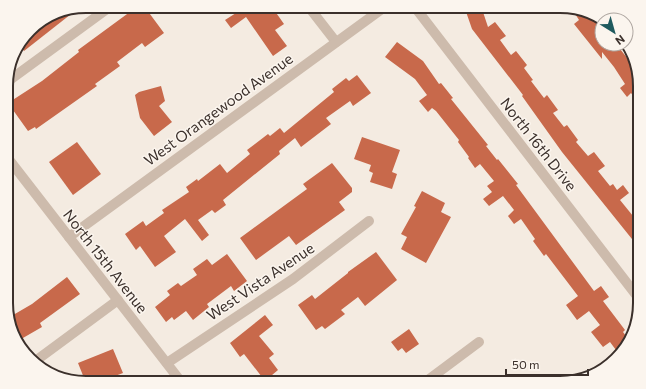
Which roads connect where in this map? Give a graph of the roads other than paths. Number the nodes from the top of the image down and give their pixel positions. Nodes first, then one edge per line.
1 (101, 13) edge
2 (313, 13) edge
3 (376, 13) edge
4 (419, 13) edge
5 (336, 42) junction
6 (14, 77) edge
7 (13, 165) edge
8 (369, 221) dead end
9 (69, 237) junction
10 (633, 291) edge
11 (118, 300) junction
12 (479, 342) dead end
13 (39, 359) edge
14 (167, 363) junction
15 (177, 376) edge
16 (433, 376) edge

1 - 6 street
2 - 5 street
3 - 5 street, West Orangewood Avenue
4 - 10 street, North 16th Drive
5 - 9 street, West Orangewood Avenue
7 - 9 street, North 15th Avenue
8 - 14 street, West Vista Avenue
9 - 11 street, North 15th Avenue
11 - 13 street
11 - 14 street, North 15th Avenue
12 - 16 street
14 - 15 street, North 15th Avenue

